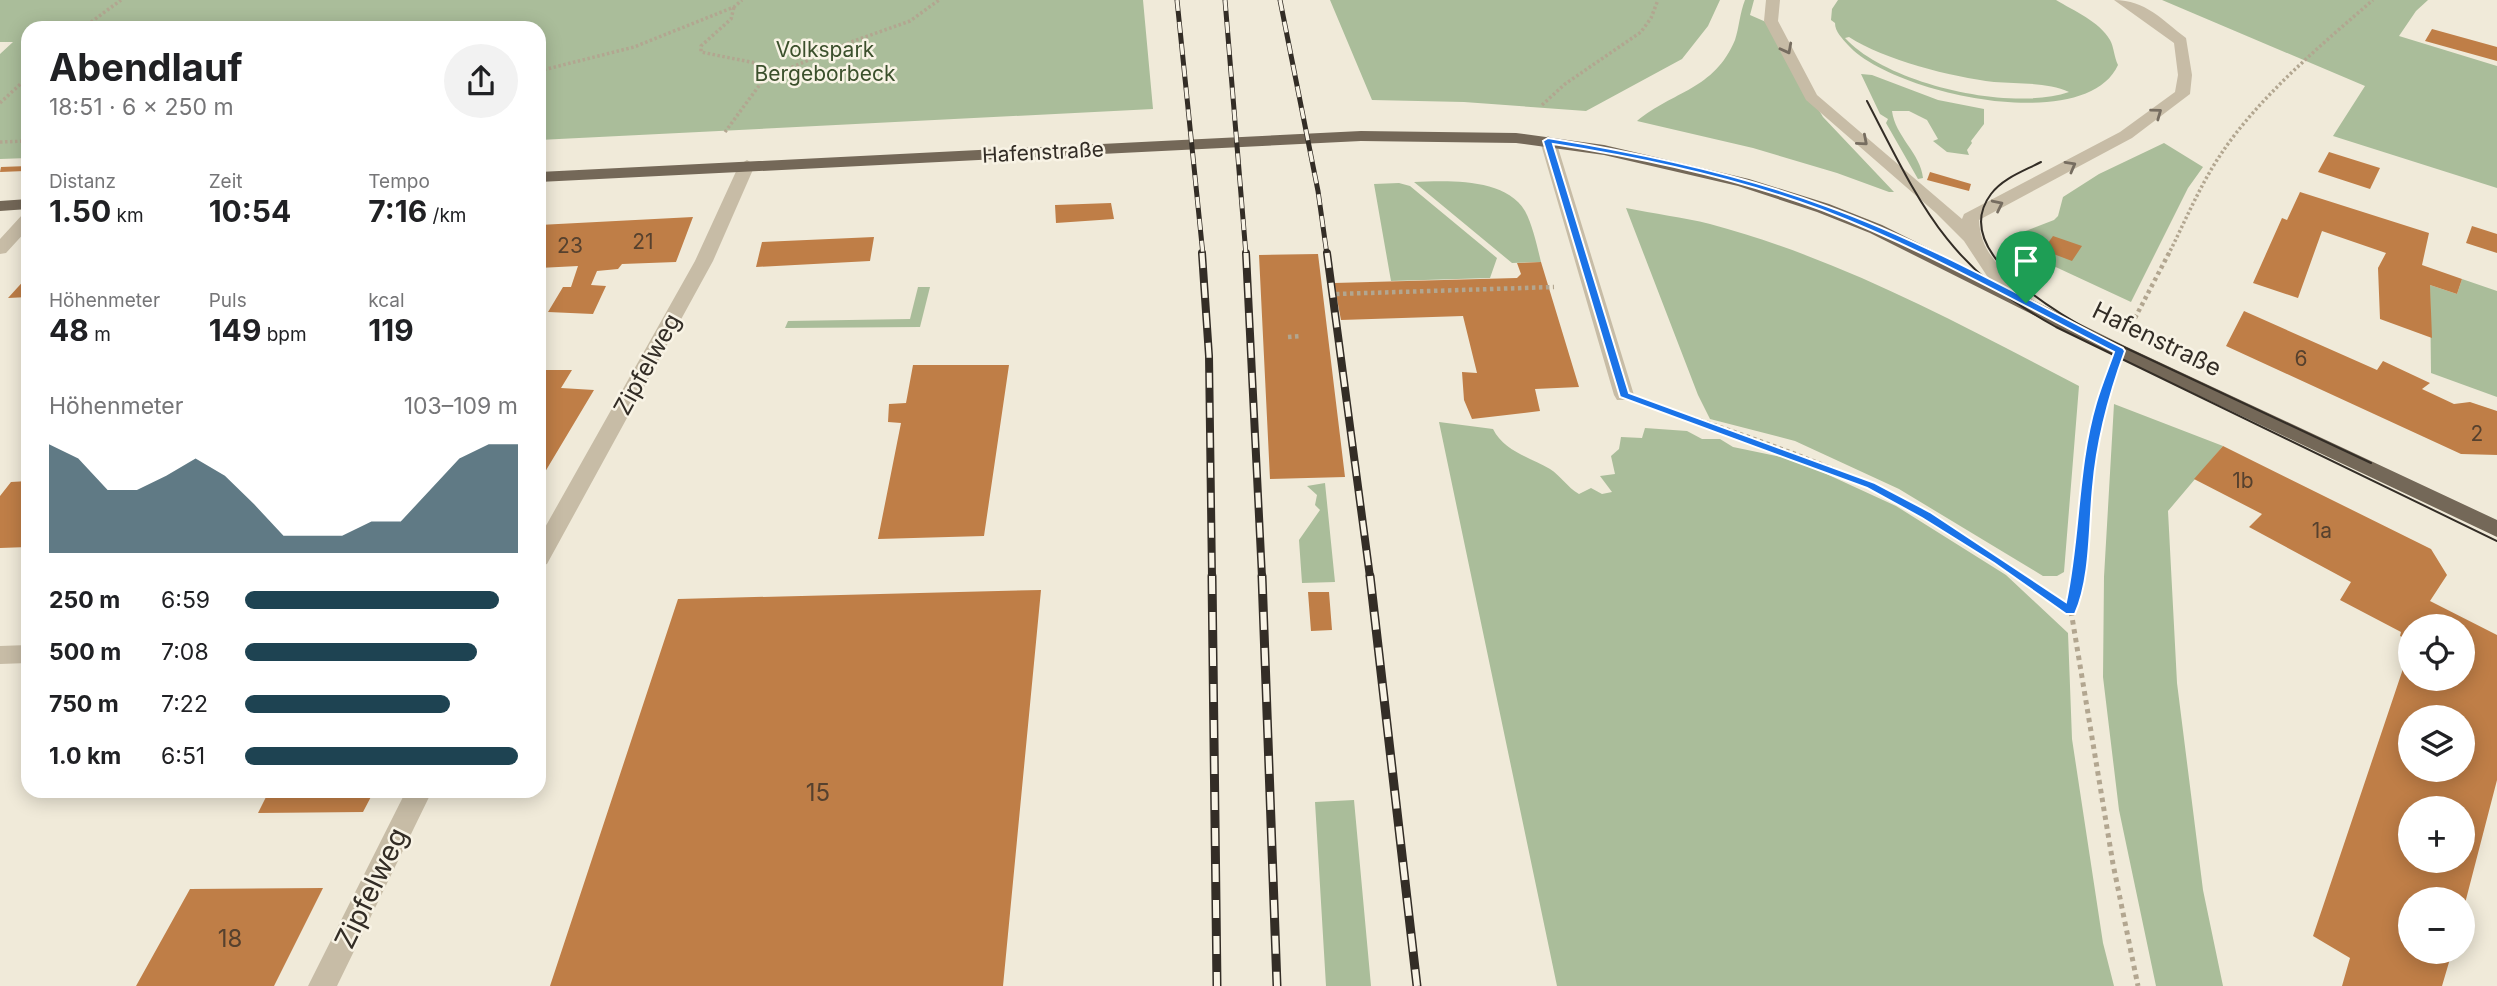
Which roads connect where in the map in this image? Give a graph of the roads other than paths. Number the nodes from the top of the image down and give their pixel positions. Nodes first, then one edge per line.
1 (1773, 0) edge
2 (2121, 0) edge
3 (1548, 141) junction
4 (747, 165) junction
5 (546, 177) edge
6 (21, 204) edge
7 (0, 206) edge
8 (21, 226) edge
9 (1971, 238) junction
10 (0, 249) edge
11 (2026, 303) junction
12 (1624, 395) road end
13 (2460, 512) junction
14 (2497, 521) edge
15 (2497, 529) edge
16 (546, 545) edge
17 (21, 654) edge
18 (0, 656) edge
19 (416, 798) edge
20 (323, 986) edge

1 -> 9 street
9 -> 2 street
3 - 4 main road, Hafenstraße
3 - 11 main road, Hafenstraße
3 - 12 street
4 - 5 main road, Hafenstraße
4 - 16 street, Zipfelweg
6 - 7 main road
8 - 10 street
9 - 11 street
11 - 13 main road, Hafenstraße
13 - 14 street
13 - 15 main road, Hafenstraße
17 - 18 street
19 - 20 street, Zipfelweg

